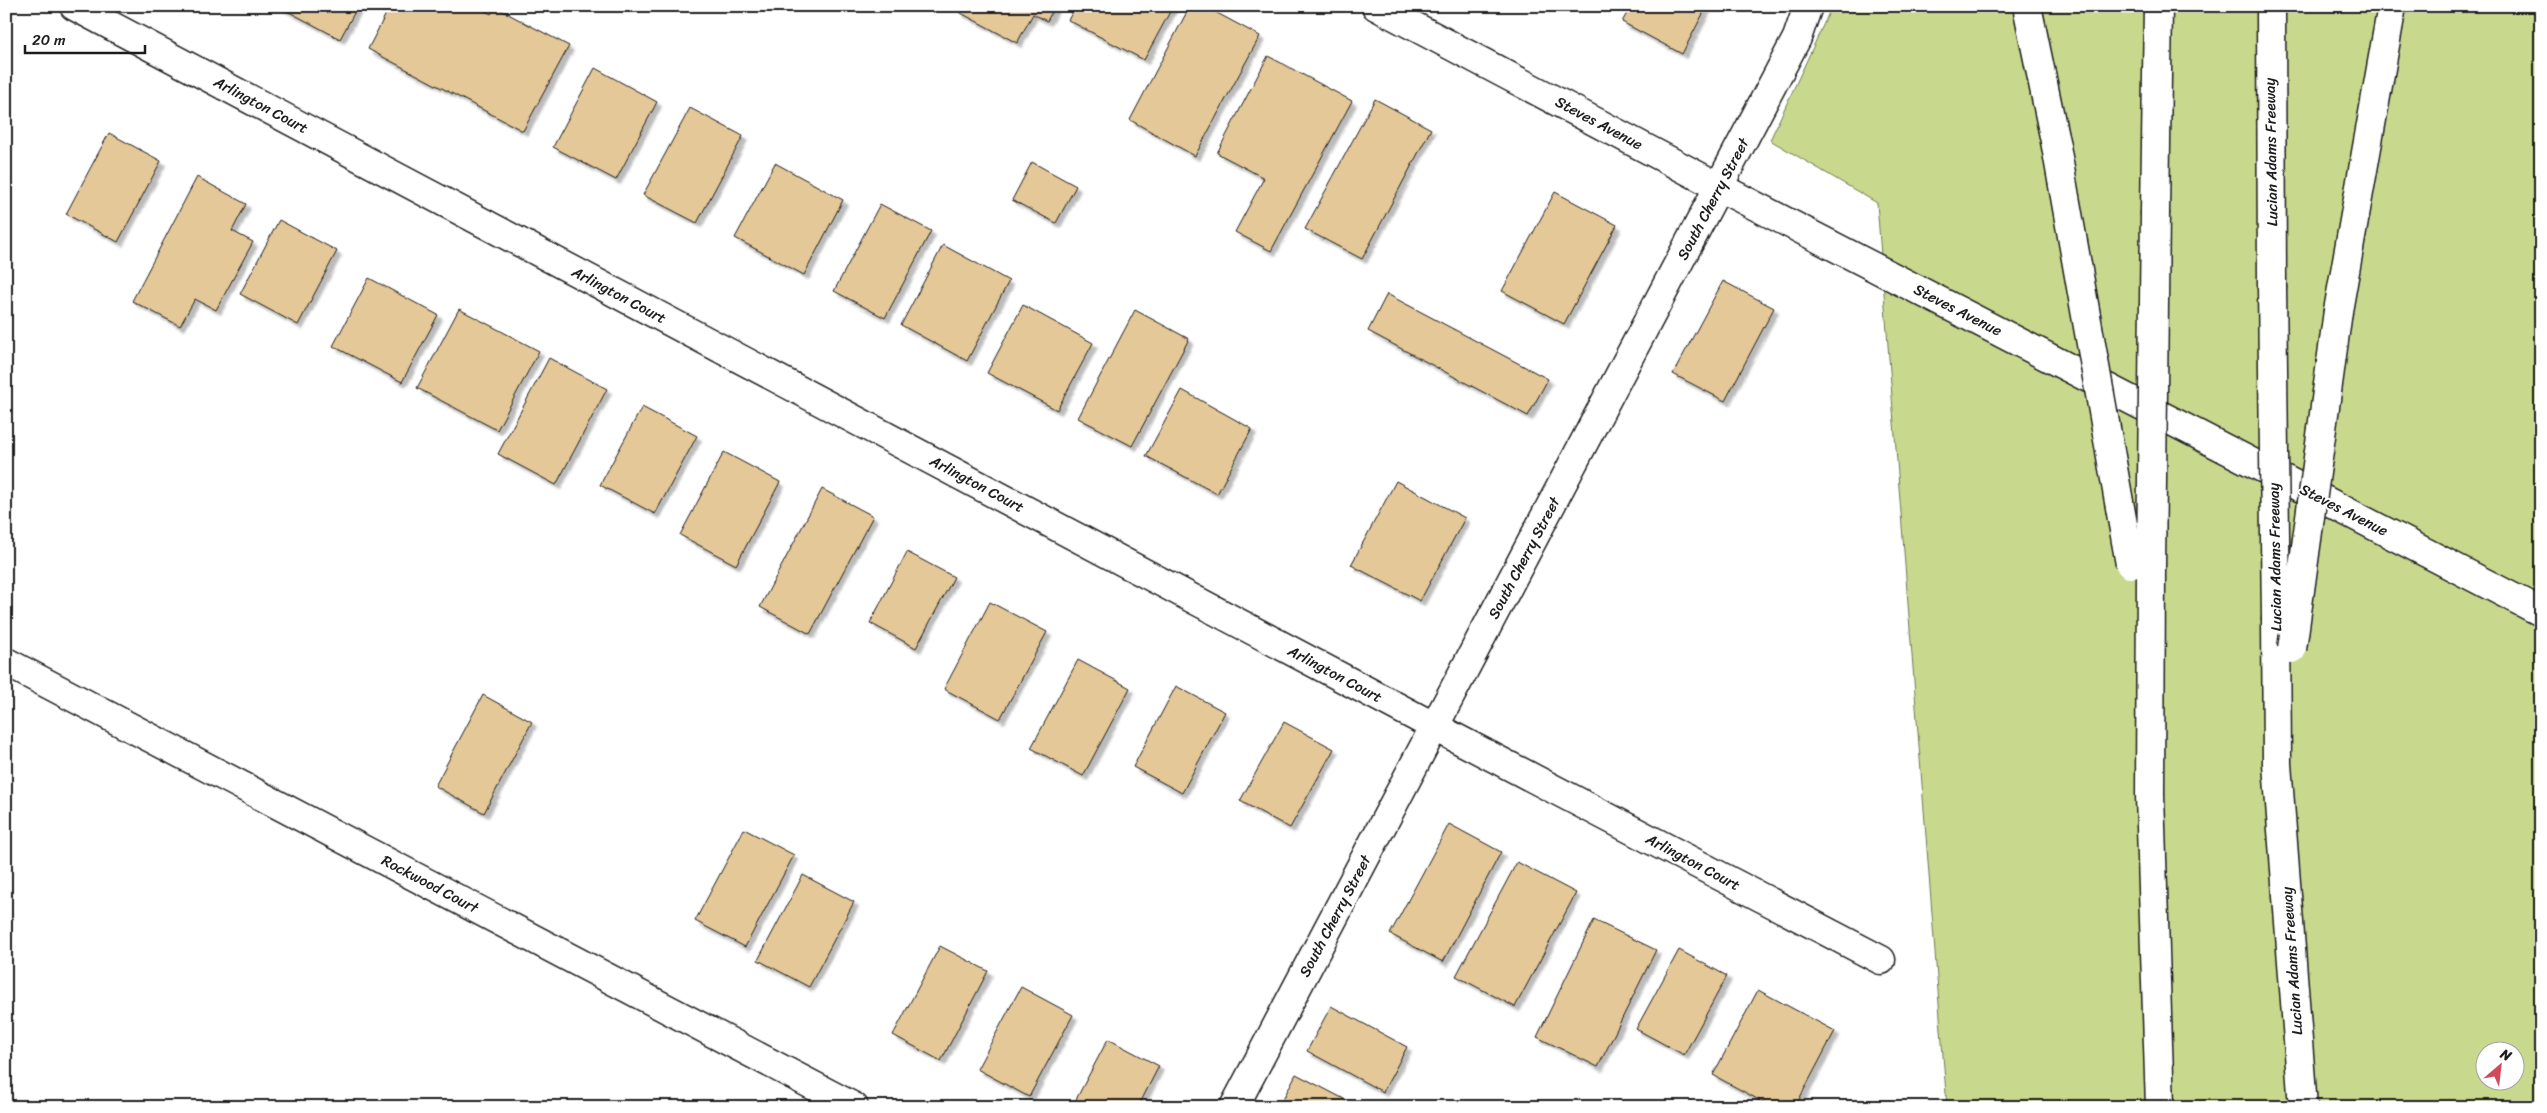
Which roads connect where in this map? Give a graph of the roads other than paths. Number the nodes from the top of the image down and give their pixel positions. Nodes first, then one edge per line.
1 (74, 6) edge
2 (1376, 6) edge
3 (1808, 6) edge
4 (2027, 6) edge
5 (2158, 6) edge
6 (2271, 6) edge
7 (2392, 6) edge
8 (1719, 187) junction
9 (2140, 567) junction
10 (2541, 612) edge
11 (6, 662) edge
12 (1435, 727) junction
13 (2277, 764) junction
14 (1881, 960) dead end
15 (854, 1107) edge
16 (1234, 1107) edge
17 (2160, 1107) edge
18 (2303, 1107) edge

1 - 12 main road, Arlington Court
2 - 8 main road, Steves Avenue
3 - 8 main road, South Cherry Street
4 - 9 main road, bridge
5 - 9 main road, bridge
6 - 13 main road, Lucian Adams Freeway, bridge
7 - 13 main road, bridge
8 - 10 main road, Steves Avenue
8 - 12 main road, South Cherry Street
9 - 17 main road
11 - 15 main road, Rockwood Court
12 - 14 main road, Arlington Court
12 - 16 main road, South Cherry Street
13 - 18 main road, Lucian Adams Freeway

